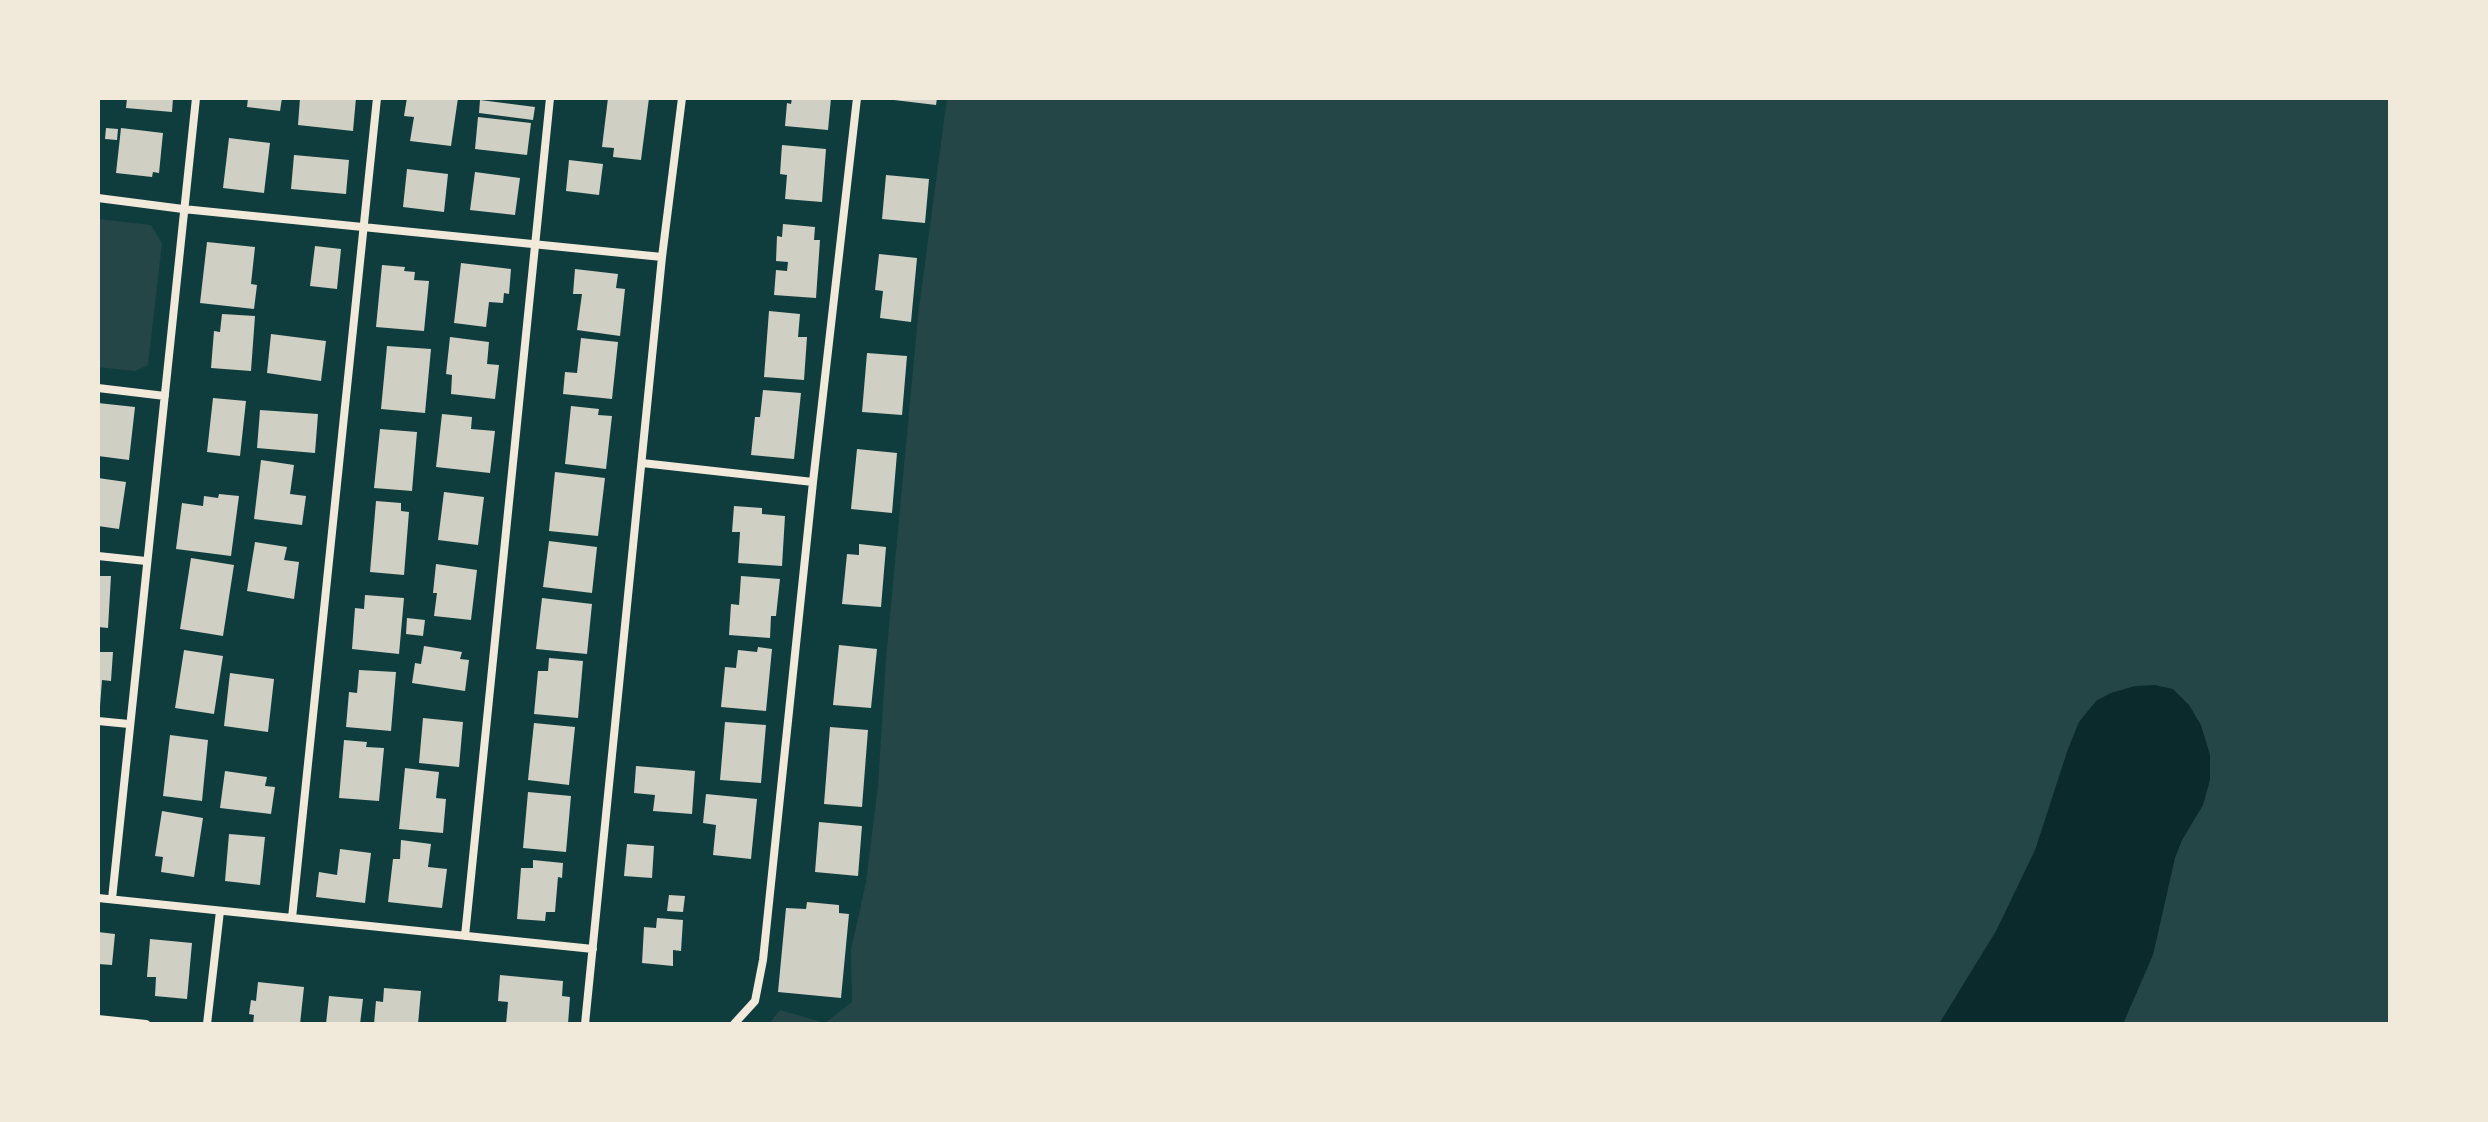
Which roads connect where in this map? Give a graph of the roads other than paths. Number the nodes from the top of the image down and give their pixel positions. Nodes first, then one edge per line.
1 (196, 98) edge
2 (377, 98) edge
3 (550, 98) edge
4 (682, 98) edge
5 (857, 98) edge
6 (98, 198) edge
7 (183, 209) junction
8 (363, 227) junction
9 (533, 244) junction
10 (662, 257) junction
11 (98, 388) edge
12 (165, 396) junction
13 (642, 463) junction
14 (813, 482) junction
15 (98, 556) edge
16 (146, 561) junction
17 (98, 721) edge
18 (129, 724) junction
19 (98, 898) edge
20 (112, 899) junction
21 (220, 911) junction
22 (292, 918) junction
23 (465, 936) junction
24 (593, 949) junction
25 (98, 1019) edge
26 (146, 1024) edge
27 (207, 1024) edge
28 (585, 1024) edge
29 (734, 1024) edge

1 - 7 street
2 - 8 street
3 - 9 street
4 - 10 street
5 - 14 street
6 - 7 street
7 - 8 street
7 - 12 street
8 - 9 street
8 - 22 street
9 - 10 street
9 - 23 street
10 - 13 street
11 - 12 street
12 - 16 street
13 - 14 street
13 - 24 street
14 - 29 street
15 - 16 street
16 - 18 street
17 - 18 street
18 - 20 street
19 - 20 street
20 - 21 street
21 - 22 street
21 - 27 street
22 - 23 street
23 - 24 street
24 - 28 street
25 - 26 street

